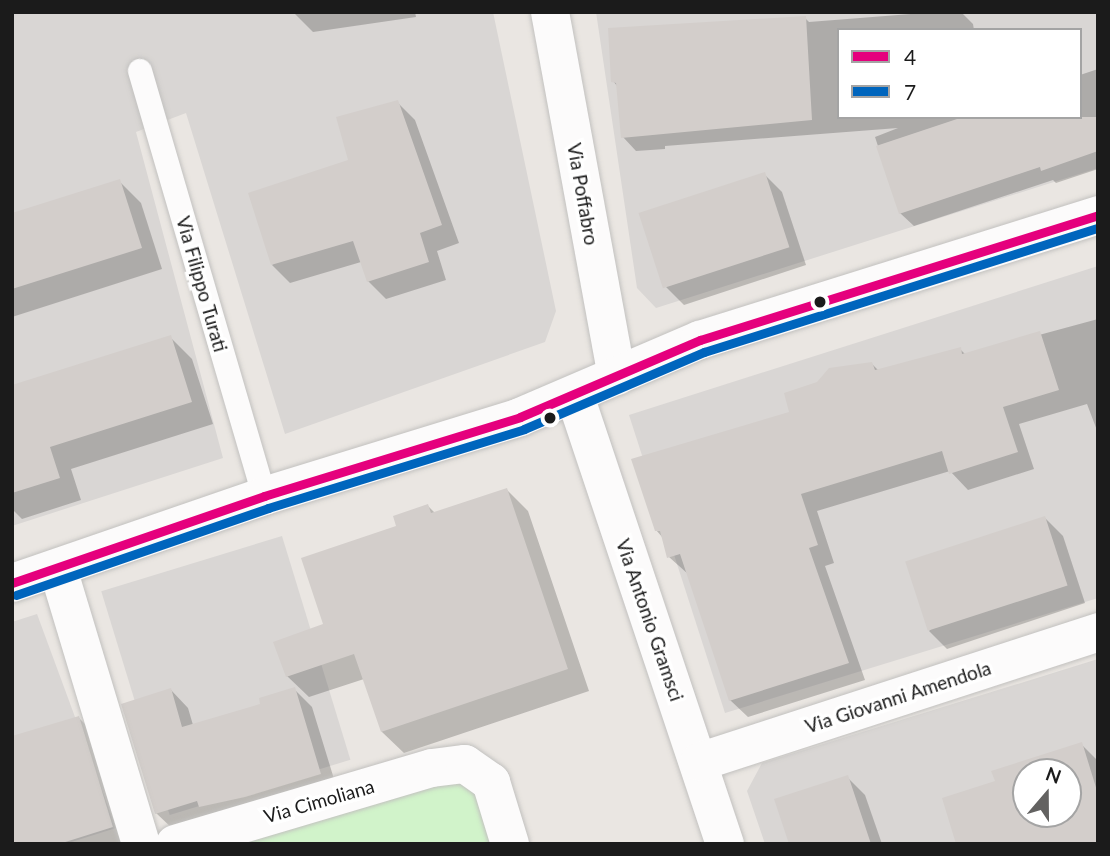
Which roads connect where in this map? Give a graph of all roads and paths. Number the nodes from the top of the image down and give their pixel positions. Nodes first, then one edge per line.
1 (550, 12) edge
2 (140, 71) dead end
3 (1098, 215) edge
4 (617, 376) junction
5 (575, 396) junction
6 (264, 496) junction
7 (58, 569) junction
8 (12, 583) edge
9 (1098, 632) edge
10 (699, 762) junction
11 (141, 844) edge
12 (175, 844) edge
13 (510, 844) edge
14 (725, 844) edge

1 - 4 street, Via Poffabro
2 - 6 lane, Via Filippo Turati
3 - 4 street
4 - 5 street
5 - 6 street
5 - 10 street, Via Antonio Gramsci
6 - 7 street
7 - 8 street
7 - 11 street
9 - 10 street, Via Giovanni Amendola
10 - 14 street, Via Antonio Gramsci
12 - 13 street, Via Cimoliana

